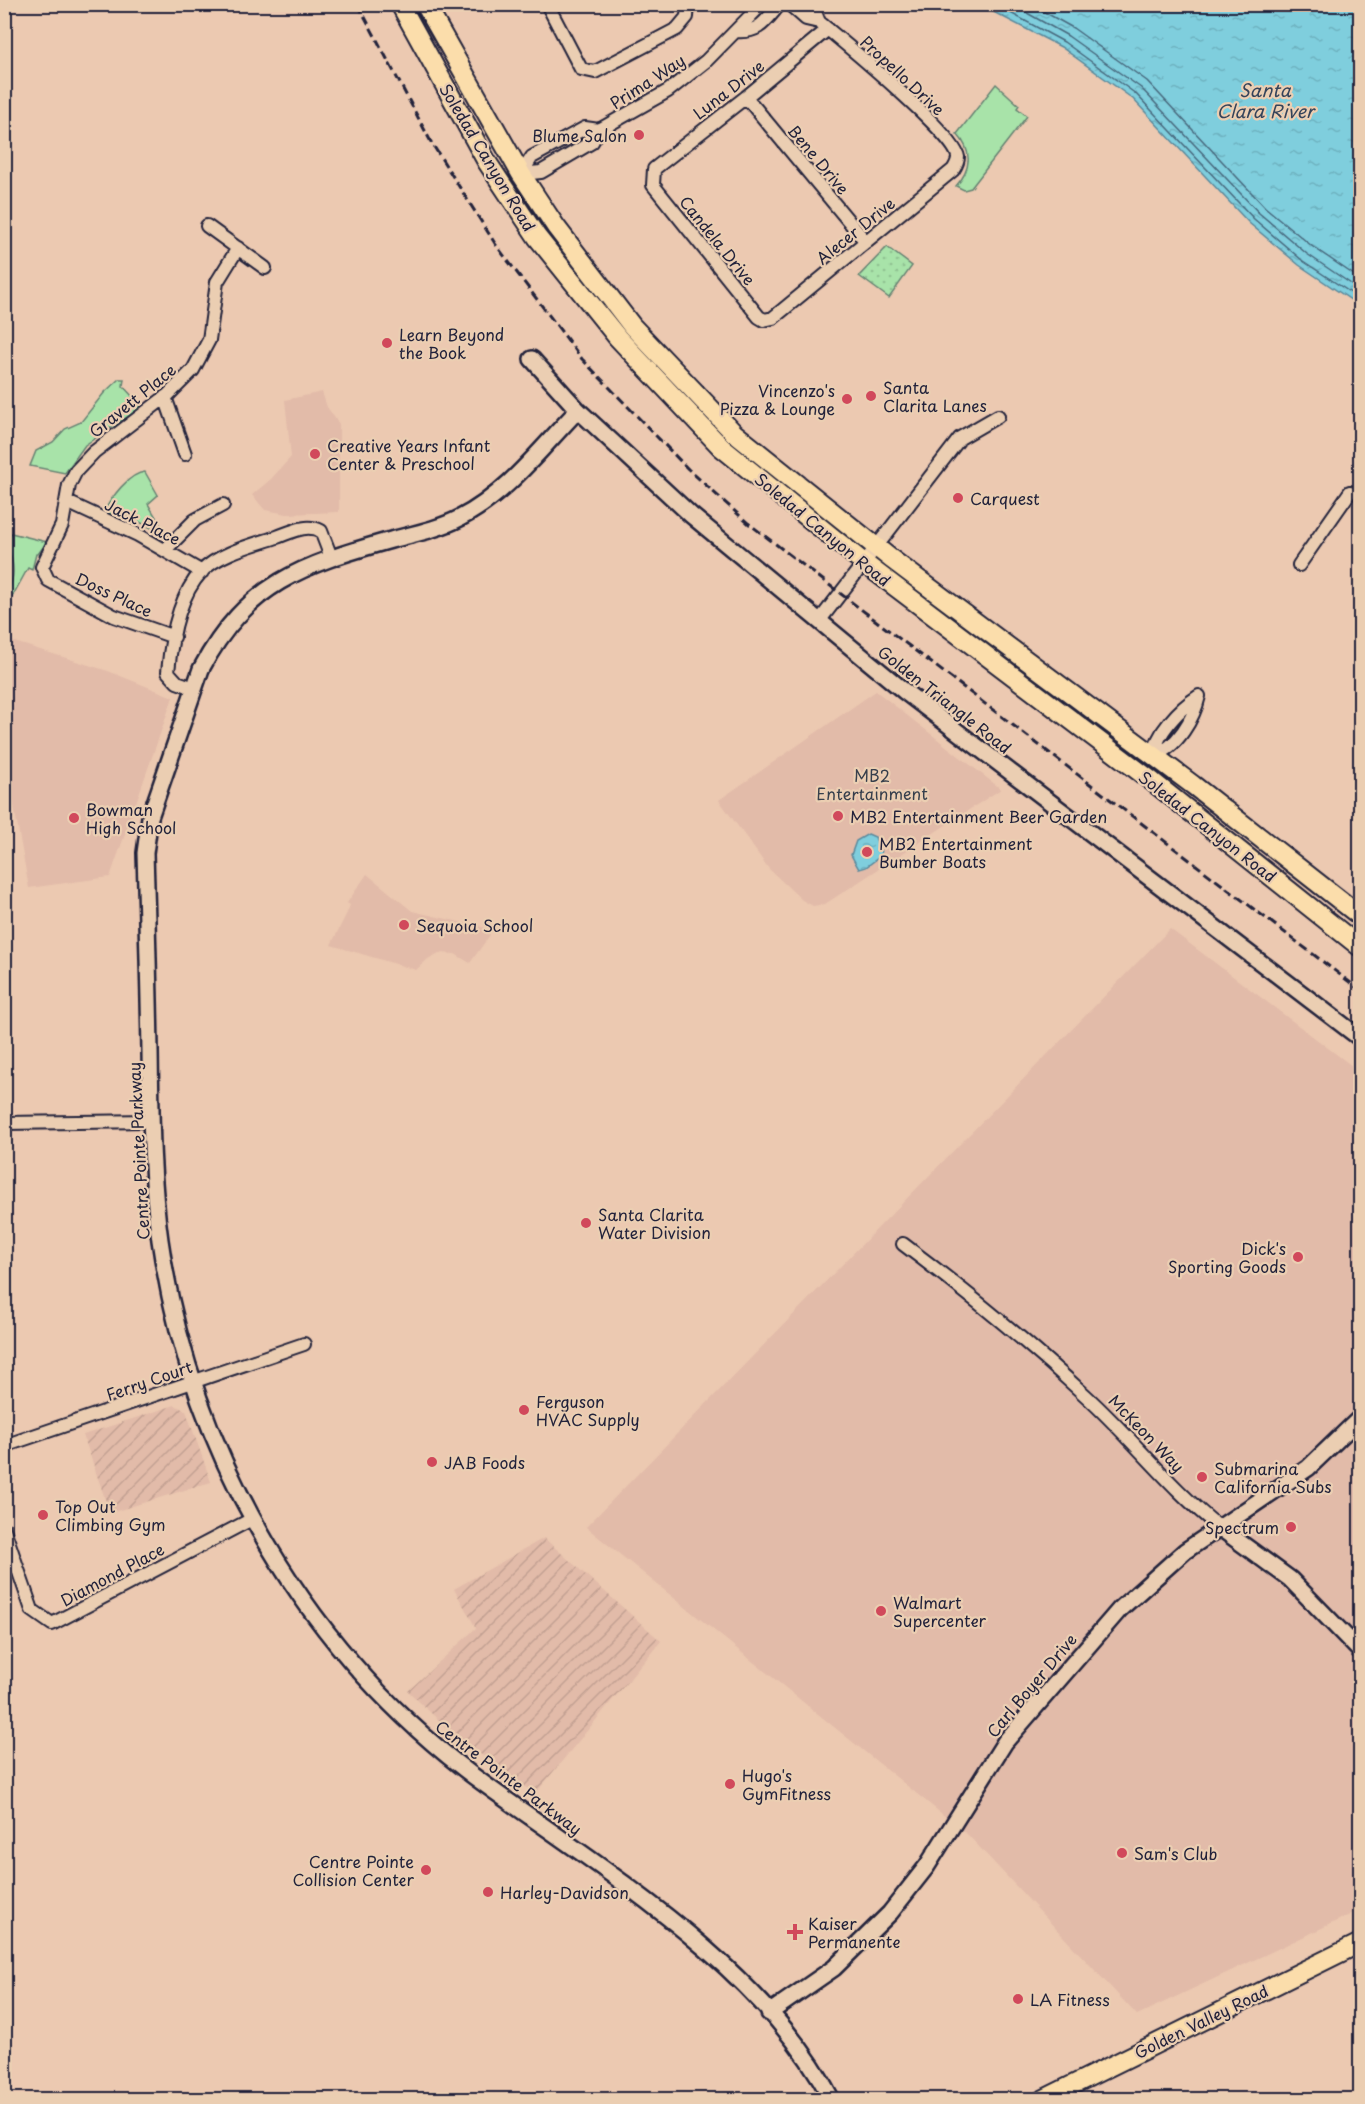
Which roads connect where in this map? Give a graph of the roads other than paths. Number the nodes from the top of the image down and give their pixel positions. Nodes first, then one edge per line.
1 (400, 4) edge
2 (425, 4) edge
3 (547, 4) edge
4 (688, 4) edge
5 (762, 4) edge
6 (780, 4) edge
7 (789, 4) edge
8 (807, 4) edge
9 (823, 26) junction
10 (736, 31) junction
11 (746, 98) junction
12 (958, 158) joint
13 (521, 174) junction
14 (652, 176) joint
15 (502, 184) junction
16 (207, 226) dead end
17 (866, 242) junction
18 (238, 248) junction
19 (265, 268) dead end
20 (764, 320) joint
21 (532, 359) dead end
22 (165, 397) junction
23 (578, 410) junction
24 (998, 416) dead end
25 (185, 454) dead end
26 (1350, 492) dead end
27 (67, 502) junction
28 (223, 506) dead end
29 (876, 547) junction
30 (165, 550) junction
31 (332, 557) junction
32 (864, 563) junction
33 (1299, 566) dead end
34 (202, 572) junction
35 (44, 575) joint
36 (820, 620) junction
37 (174, 636) junction
38 (194, 688) junction
39 (1053, 708) junction
40 (1154, 755) junction
41 (1292, 892) junction
42 (1360, 916) edge
43 (1360, 947) edge
44 (1360, 1038) edge
45 (151, 1121) junction
46 (4, 1124) edge
47 (903, 1245) dead end
48 (304, 1344) dead end
49 (194, 1383) junction
50 (1360, 1418) edge
51 (4, 1446) edge
52 (252, 1519) junction
53 (1220, 1527) junction
54 (4, 1529) edge
55 (1360, 1652) edge
56 (1360, 1943) edge
57 (769, 2013) junction
58 (832, 2100) edge
59 (1042, 2100) edge

1 - 15 main road, Soledad Canyon Road
2 - 13 main road, Soledad Canyon Road
3 - 4 street
5 - 10 street, Prima Way
6 - 10 street
7 - 9 street, Propello Drive
8 - 9 street, Propello Drive
9 - 11 street, Luna Drive
9 - 12 street, Propello Drive
10 - 13 street, Prima Way
11 - 14 street, Luna Drive
11 - 17 street, Bene Drive
12 - 17 street, Alecer Drive
13 - 15 main road
13 - 29 main road, Soledad Canyon Road
14 - 20 street, Candela Drive
15 - 32 main road, Soledad Canyon Road
16 - 18 street
17 - 20 street, Alecer Drive
18 - 19 street
18 - 22 street, Gravett Place
21 - 23 street, Golden Triangle Road
22 - 25 street
22 - 27 street, Gravett Place
23 - 31 street, Centre Pointe Parkway
23 - 36 street, Golden Triangle Road
24 - 29 street
26 - 33 street
27 - 30 street, Jack Place
27 - 35 street, Gravett Place
28 - 30 street
29 - 32 street
29 - 40 main road, Soledad Canyon Road
30 - 34 street, Jack Place
31 - 34 street
31 - 38 street, Centre Pointe Parkway
32 - 36 street
32 - 39 main road, Soledad Canyon Road
34 - 37 street
35 - 37 street, Doss Place
36 - 44 street, Golden Triangle Road
37 - 38 street
38 - 45 street, Centre Pointe Parkway
39 - 40 main road
39 - 41 main road, Soledad Canyon Road
40 - 40 street
40 - 41 main road
40 - 42 main road, Soledad Canyon Road
41 - 43 main road, Soledad Canyon Road
45 - 46 street
45 - 49 street, Centre Pointe Parkway
47 - 53 street, McKeon Way
48 - 49 street, Ferry Court
49 - 51 street, Ferry Court
49 - 52 street, Centre Pointe Parkway
50 - 53 street, Carl Boyer Drive
52 - 54 street, Diamond Place
52 - 57 street, Centre Pointe Parkway
53 - 55 street, McKeon Way
53 - 57 street, Carl Boyer Drive
56 - 59 main road, Golden Valley Road
57 - 58 street, Centre Pointe Parkway

